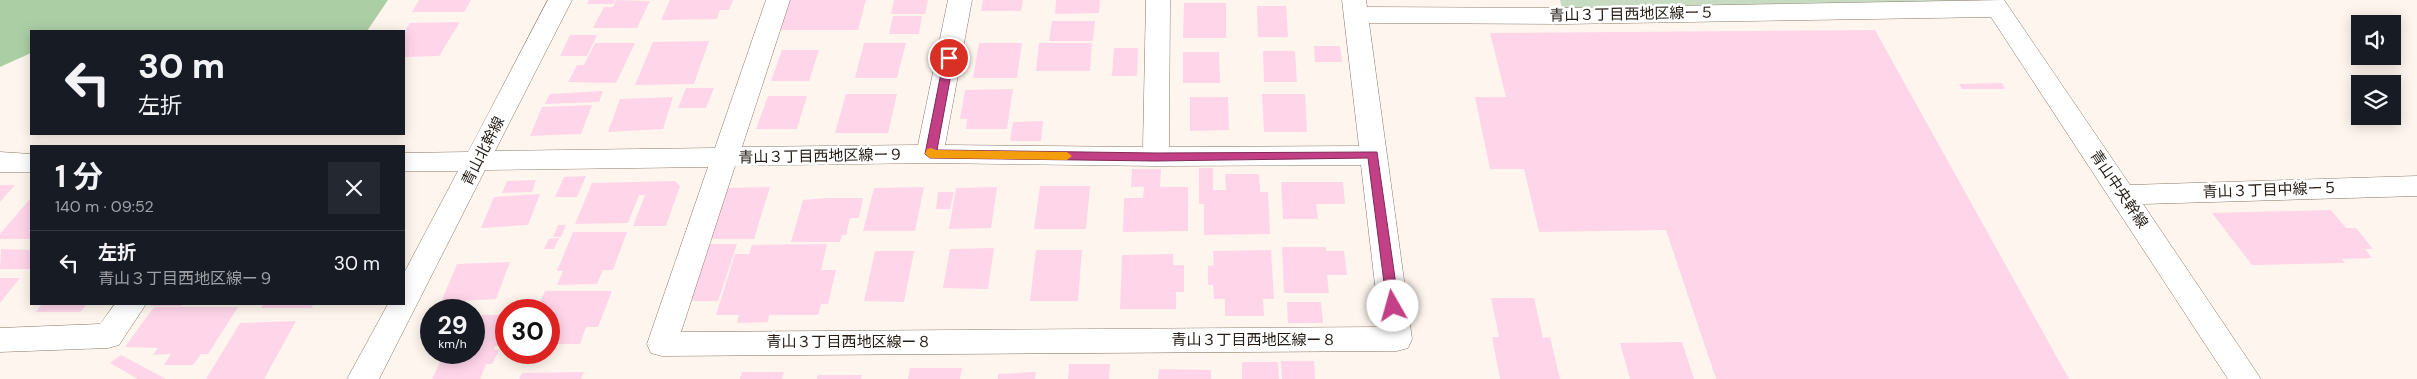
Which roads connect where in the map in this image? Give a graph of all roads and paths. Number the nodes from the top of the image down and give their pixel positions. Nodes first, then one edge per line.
1 (560, 0) edge
2 (778, 0) edge
3 (960, 0) edge
4 (1158, 0) edge
5 (1995, 4) edge
6 (1355, 7) edge
7 (1562, 8) edge
8 (930, 154) junction
9 (1374, 154) junction
10 (725, 157) junction
11 (1156, 157) junction
12 (478, 161) junction
13 (0, 162) edge
14 (405, 162) edge
15 (30, 163) edge
16 (2417, 186) edge
17 (2122, 194) junction
18 (405, 299) edge
19 (130, 305) edge
20 (402, 305) edge
21 (0, 340) edge
22 (363, 379) edge
23 (2245, 379) edge

1 - 12 street, 青山北幹線
2 - 10 street, 青山３丁目西地区線ー８
3 - 8 street
4 - 11 street
5 - 7 street, 青山３丁目西地区線ー５
5 - 17 street, 青山中央幹線
6 - 7 street, 青山３丁目西地区線ー５
6 - 9 street
8 - 10 street, 青山３丁目西地区線ー９
8 - 11 street, 青山３丁目西地区線ー９
9 - 10 street, 青山３丁目西地区線ー８
9 - 11 street, 青山３丁目西地区線ー９
10 - 12 street, 青山３丁目西地区線ー９
12 - 14 street, 青山３丁目西地区線ー９
12 - 18 street, 青山北幹線
13 - 15 street
16 - 17 street, 青山３丁目中線ー５
17 - 23 street, 青山中央幹線
19 - 21 street
20 - 22 street, 青山北幹線

